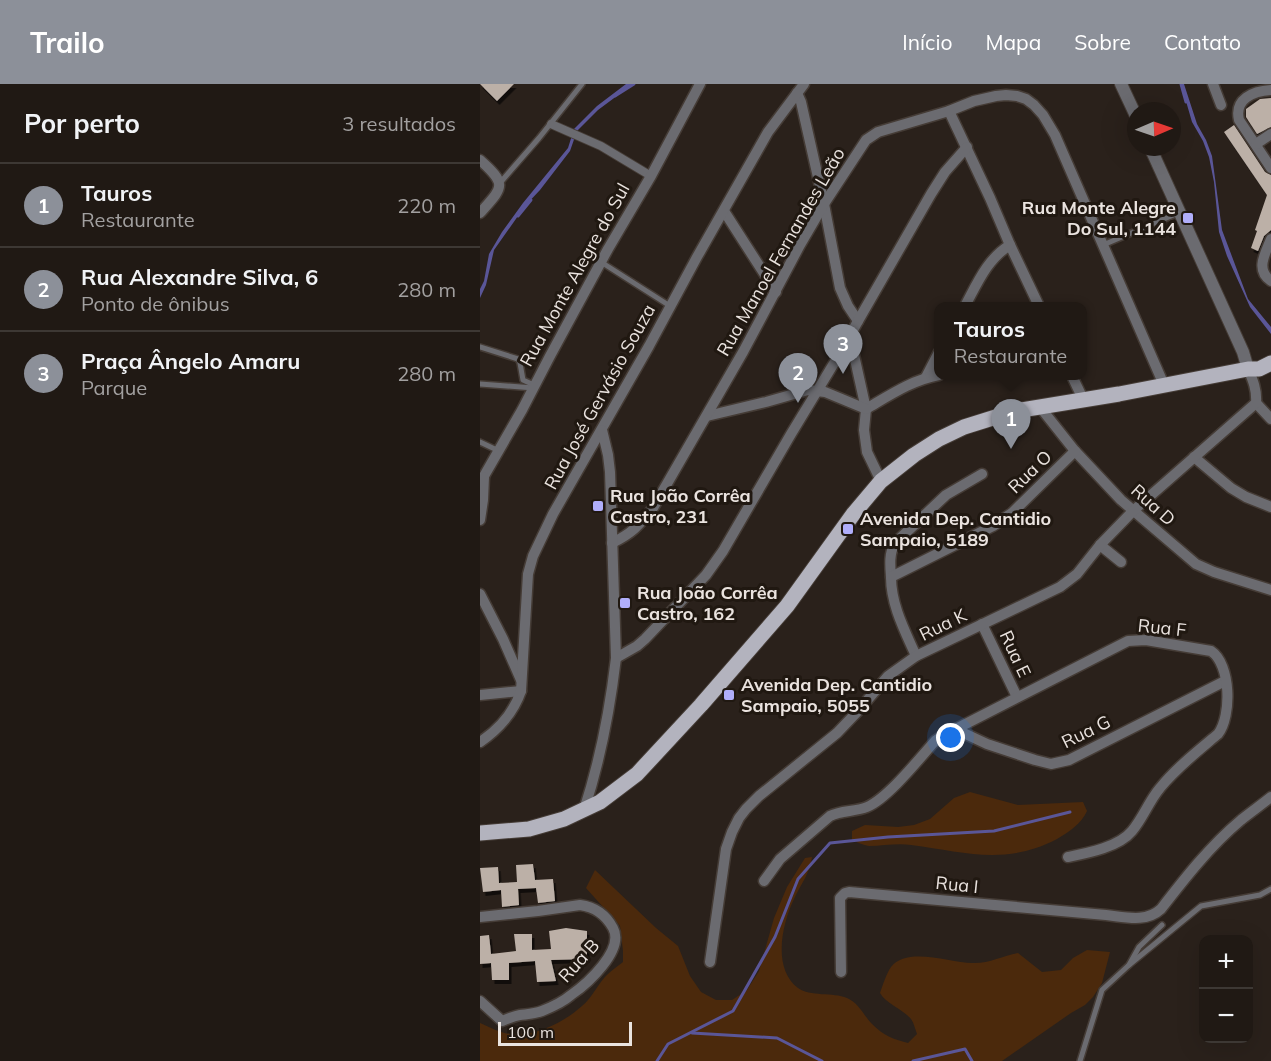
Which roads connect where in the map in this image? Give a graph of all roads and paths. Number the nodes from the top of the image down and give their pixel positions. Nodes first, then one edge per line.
1 (582, 84) edge
2 (700, 84) edge
3 (1121, 84) edge
4 (1213, 84) edge
5 (801, 88) edge
6 (1271, 90) edge
7 (1129, 102) edge
8 (1221, 105) dead end
9 (949, 111) junction
10 (551, 124) junction
11 (1271, 134) edge
12 (1256, 144) junction
13 (967, 147) junction
14 (1154, 156) edge
15 (480, 160) edge
16 (1271, 168) edge
17 (651, 176) junction
18 (499, 182) junction
19 (824, 204) junction
20 (724, 211) junction
21 (480, 213) edge
22 (1180, 213) junction
23 (1271, 239) edge
24 (1010, 245) junction
25 (1103, 245) junction
26 (601, 262) junction
27 (1271, 281) edge
28 (776, 292) junction
29 (967, 302) edge
30 (1036, 302) edge
31 (670, 306) junction
32 (858, 321) junction
33 (850, 337) junction
34 (480, 347) edge
35 (934, 362) edge
36 (1271, 363) edge
37 (1248, 369) junction
38 (934, 376) edge
39 (926, 377) junction
40 (1074, 380) edge
41 (480, 384) edge
42 (1164, 385) junction
43 (535, 387) junction
44 (818, 390) junction
45 (1083, 399) junction
46 (1256, 403) junction
47 (1040, 407) junction
48 (866, 409) junction
49 (706, 416) junction
50 (1271, 419) edge
51 (602, 430) junction
52 (480, 442) edge
53 (499, 451) junction
54 (1075, 451) junction
55 (1194, 457) junction
56 (982, 474) dead end
57 (482, 480) edge
58 (881, 481) junction
59 (1271, 507) edge
60 (1133, 511) junction
61 (480, 520) edge
62 (612, 543) junction
63 (1100, 545) junction
64 (1121, 562) dead end
65 (891, 577) junction
66 (1271, 590) edge
67 (480, 594) edge
68 (982, 624) junction
69 (916, 656) junction
70 (616, 658) junction
71 (1225, 681) junction
72 (521, 687) junction
73 (480, 695) edge
74 (1017, 697) junction
75 (955, 729) junction
76 (480, 742) edge
77 (595, 777) junction
78 (1271, 797) edge
79 (600, 802) junction
80 (584, 810) junction
81 (480, 833) edge
82 (1068, 857) dead end
83 (764, 881) dead end
84 (1271, 889) edge
85 (480, 917) edge
86 (1162, 925) dead end
87 (710, 962) dead end
88 (1129, 965) junction
89 (841, 972) dead end
90 (480, 1001) edge
91 (1080, 1061) edge

1 - 10 lane
2 - 17 street, Rua Monte Alegre do Sul
3 - 7 street
4 - 8 street
5 - 19 street
5 - 20 street, Rua José Gervásio Souza
6 - 12 street
9 - 13 street
9 - 19 street, Rua Manoel Fernandes Leão
9 - 25 street, Rua Manoel Fernandes Leão
10 - 17 street
10 - 18 lane
11 - 12 street
12 - 16 street
13 - 24 street
13 - 32 street
14 - 22 street
15 - 18 street
17 - 26 street, Rua Monte Alegre do Sul
18 - 21 street
19 - 28 street, Rua Manoel Fernandes Leão
19 - 32 street
20 - 28 street
20 - 31 street, Rua José Gervásio Souza
22 - 25 lane
22 - 37 street
23 - 27 street
24 - 29 street
24 - 30 street
25 - 42 street, Rua Manoel Fernandes Leão
26 - 31 lane
26 - 43 street, Rua Monte Alegre do Sul
28 - 49 street, Rua Manoel Fernandes Leão
31 - 51 street, Rua José Gervásio Souza
32 - 33 street
33 - 44 street
33 - 48 street
34 - 43 lane
35 - 39 street
36 - 37 main road
37 - 42 main road
37 - 46 street
38 - 39 street
39 - 48 street
40 - 45 street
41 - 43 lane
42 - 45 main road
43 - 53 street, Rua Monte Alegre do Sul
44 - 48 street
44 - 49 street
44 - 70 street
45 - 47 main road
46 - 50 street
46 - 55 street, Rua K
47 - 54 street, Rua D
47 - 58 main road
48 - 58 street
49 - 62 street, Rua Manoel Fernandes Leão
51 - 62 street
51 - 72 street, Rua José Gervásio Souza
52 - 53 lane
53 - 57 street, Rua Monte Alegre do Sul
54 - 60 street, Rua D
54 - 65 street, Rua O
55 - 59 street
55 - 60 street, Rua K
56 - 65 street
57 - 61 street
58 - 79 main road
60 - 63 street, Rua K
60 - 66 street, Rua D
62 - 70 street
63 - 64 street
63 - 68 street, Rua K
65 - 69 street
67 - 72 street
68 - 69 street, Rua K
68 - 74 street, Rua E
69 - 87 street, Rua K
70 - 77 street
71 - 74 street, Rua F
71 - 75 street, Rua G
71 - 82 street, Rua F
72 - 73 street
72 - 76 street, Rua José Gervásio Souza
74 - 75 street, Rua F
75 - 83 street, Rua F
77 - 79 street
77 - 80 street
78 - 89 street, Rua I
79 - 80 main road
80 - 81 main road
84 - 88 lane
85 - 90 street, Rua B
86 - 88 lane
88 - 91 lane

